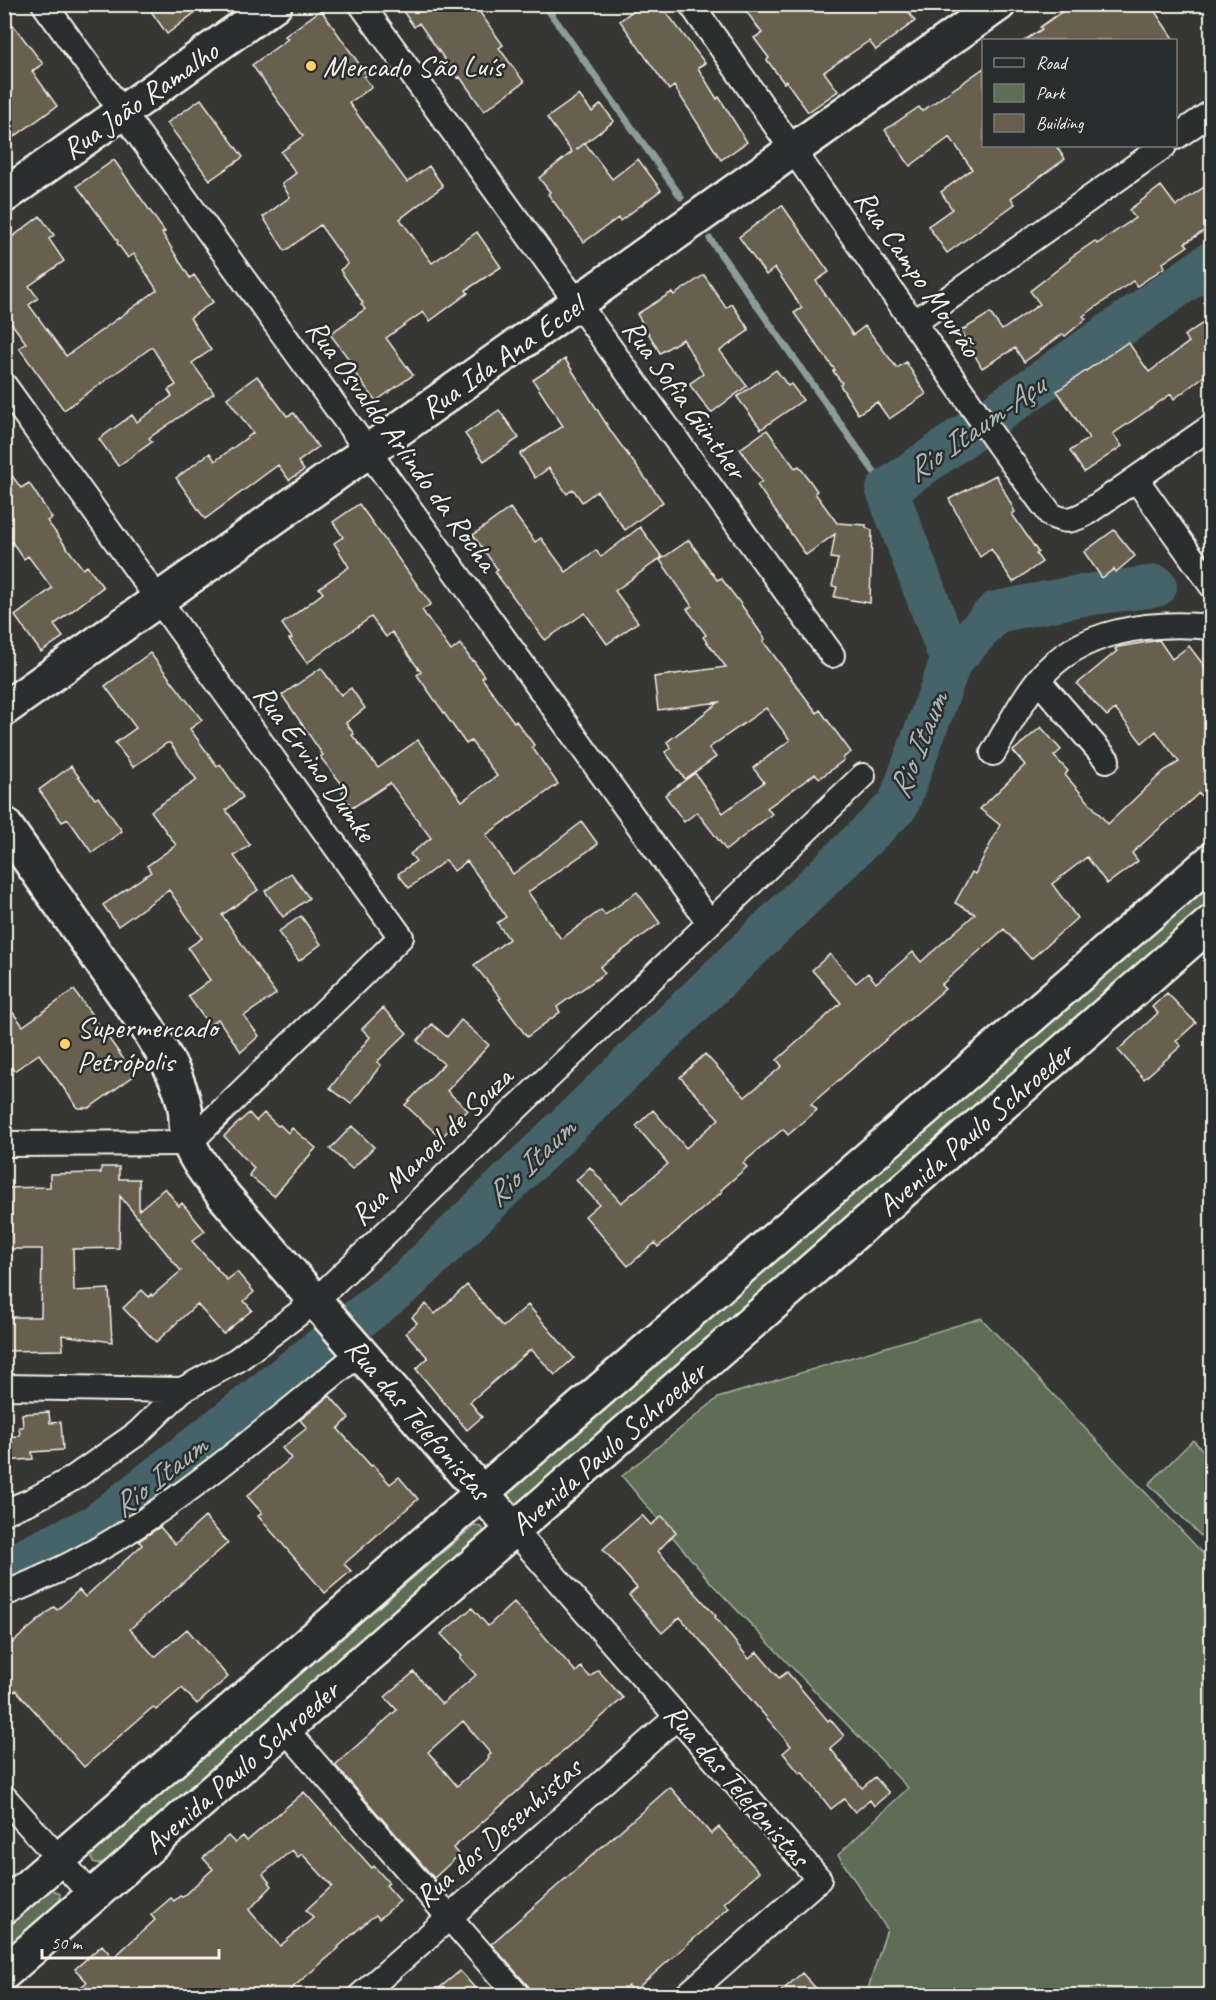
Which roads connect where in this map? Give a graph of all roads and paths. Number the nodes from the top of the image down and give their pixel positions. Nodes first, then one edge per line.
1 (44, 4) edge
2 (275, 4) edge
3 (361, 4) edge
4 (691, 4) edge
5 (999, 4) edge
6 (123, 112) junction
7 (1212, 112) edge
8 (1177, 136) edge
9 (1163, 147) edge
10 (793, 150) junction
11 (4, 196) edge
12 (577, 303) junction
13 (915, 322) junction
14 (4, 385) edge
15 (1212, 426) edge
16 (368, 452) junction
17 (1136, 479) junction
18 (1212, 586) edge
19 (159, 600) junction
20 (1212, 627) edge
21 (832, 655) dead end
22 (1038, 680) junction
23 (4, 710) edge
24 (993, 753) dead end
25 (1107, 760) dead end
26 (863, 776) dead end
27 (4, 824) edge
28 (1212, 860) edge
29 (709, 922) junction
30 (1212, 922) edge
31 (189, 1143) junction
32 (4, 1144) edge
33 (340, 1330) junction
34 (4, 1387) edge
35 (182, 1390) junction
36 (482, 1493) junction
37 (4, 1512) edge
38 (514, 1530) junction
39 (4, 1594) edge
40 (677, 1717) junction
41 (285, 1729) junction
42 (4, 1797) edge
43 (60, 1860) junction
44 (93, 1897) junction
45 (4, 1907) edge
46 (449, 1917) junction
47 (4, 1973) edge
48 (360, 1995) edge
49 (518, 1995) edge
50 (686, 1995) edge

1 - 6 street, Rua Osvaldo Arlindo da Rocha
2 - 6 main road, Rua João Ramalho
3 - 12 street, Rua Sofia Günther
4 - 10 street, Rua Campo Mourão
5 - 10 main road, Rua Ida Ana Eccel
6 - 11 main road, Rua João Ramalho
6 - 16 street, Rua Osvaldo Arlindo da Rocha
7 - 8 street
9 - 13 street
10 - 12 main road, Rua Ida Ana Eccel
10 - 13 street, Rua Campo Mourão
12 - 16 main road, Rua Ida Ana Eccel
12 - 21 street, Rua Sofia Günther
13 - 17 street, Rua Campo Mourão
14 - 19 street, Rua Ervino Dumke
15 - 17 street
16 - 19 main road, Rua Ida Ana Eccel
16 - 29 street, Rua Osvaldo Arlindo da Rocha
17 - 18 street
19 - 23 main road, Rua Ida Ana Eccel
19 - 31 street, Rua Ervino Dumke
20 - 22 street
22 - 24 street
22 - 25 street
26 - 29 street, Rua Manoel de Souza
27 - 31 main road
28 - 36 main road, Avenida Paulo Schroeder
29 - 33 street, Rua Manoel de Souza
30 - 38 main road, Avenida Paulo Schroeder
31 - 32 street
31 - 33 main road, Rua das Telefonistas
33 - 35 street, Rua Manoel de Souza
33 - 36 main road, Rua das Telefonistas
33 - 39 street
34 - 35 street
35 - 37 street, Rua Manoel de Souza
36 - 38 main road, Rua das Telefonistas
36 - 43 main road, Avenida Paulo Schroeder
38 - 40 street, Rua das Telefonistas
38 - 41 main road, Avenida Paulo Schroeder
40 - 46 street, Rua dos Desenhistas
40 - 50 street, Rua das Telefonistas
41 - 44 main road, Avenida Paulo Schroeder
41 - 46 street
42 - 43 street
43 - 44 street
43 - 45 main road, Avenida Paulo Schroeder
44 - 47 main road, Avenida Paulo Schroeder
46 - 48 street, Rua dos Desenhistas
46 - 49 street

